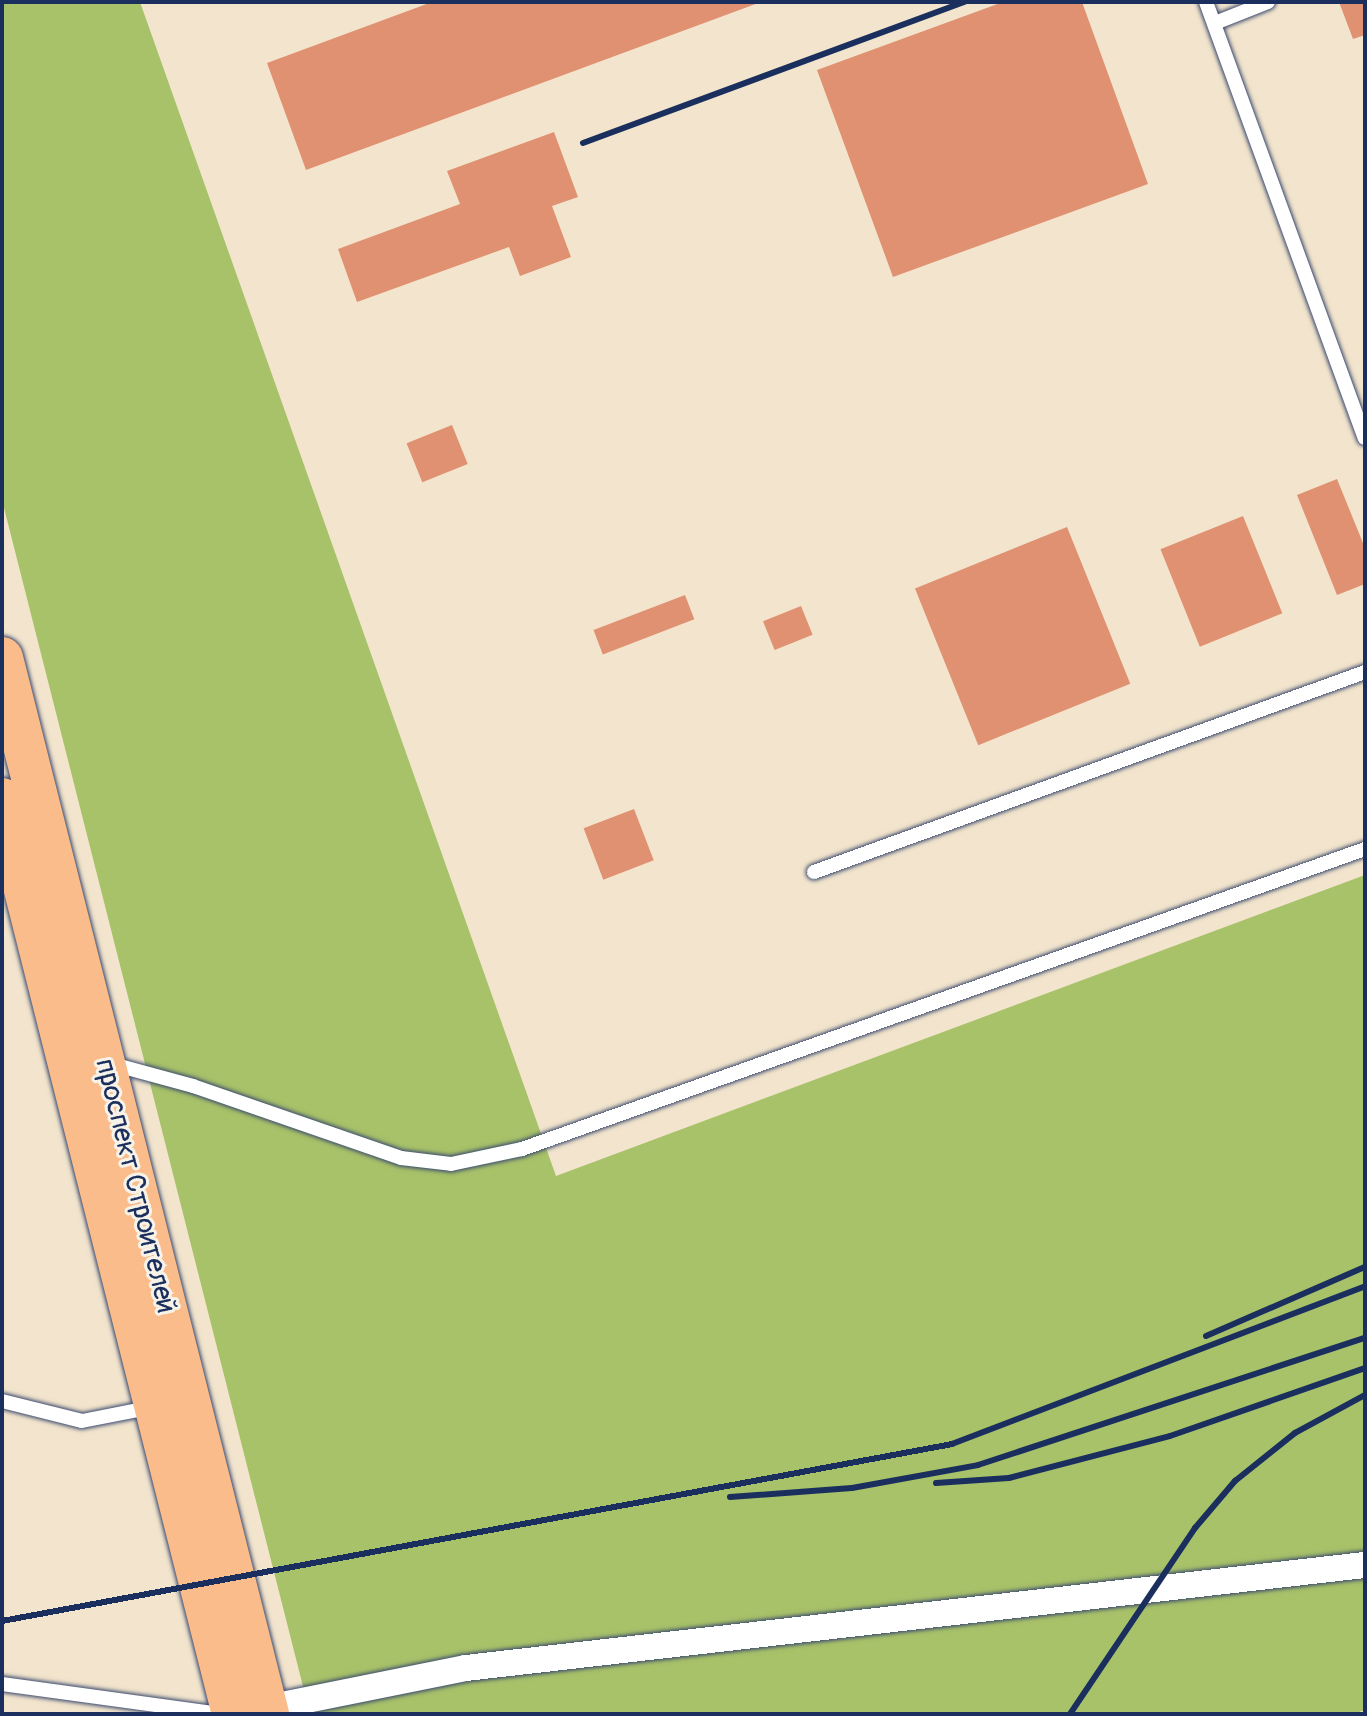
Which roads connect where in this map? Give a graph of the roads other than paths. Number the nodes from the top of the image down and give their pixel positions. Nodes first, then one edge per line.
1 (1206, 2) edge
2 (1268, 2) edge
3 (1215, 23) junction
4 (1365, 438) edge
5 (2, 658) edge
6 (1365, 672) edge
7 (2, 799) edge
8 (1365, 849) edge
9 (814, 872) dead end
10 (27, 883) edge
11 (87, 1065) junction
12 (2, 1401) edge
13 (172, 1403) junction
14 (1365, 1565) edge
15 (2, 1684) edge
16 (252, 1712) edge
17 (220, 1714) edge

1 - 3 lane
2 - 3 lane
3 - 4 lane
5 - 10 main road, проспект Строителей
6 - 9 lane
7 - 10 main road, проспект Строителей
8 - 11 lane
10 - 11 main road, проспект Строителей
11 - 13 main road, проспект Строителей
12 - 13 lane
13 - 16 main road, проспект Строителей
14 - 16 street
15 - 17 lane

